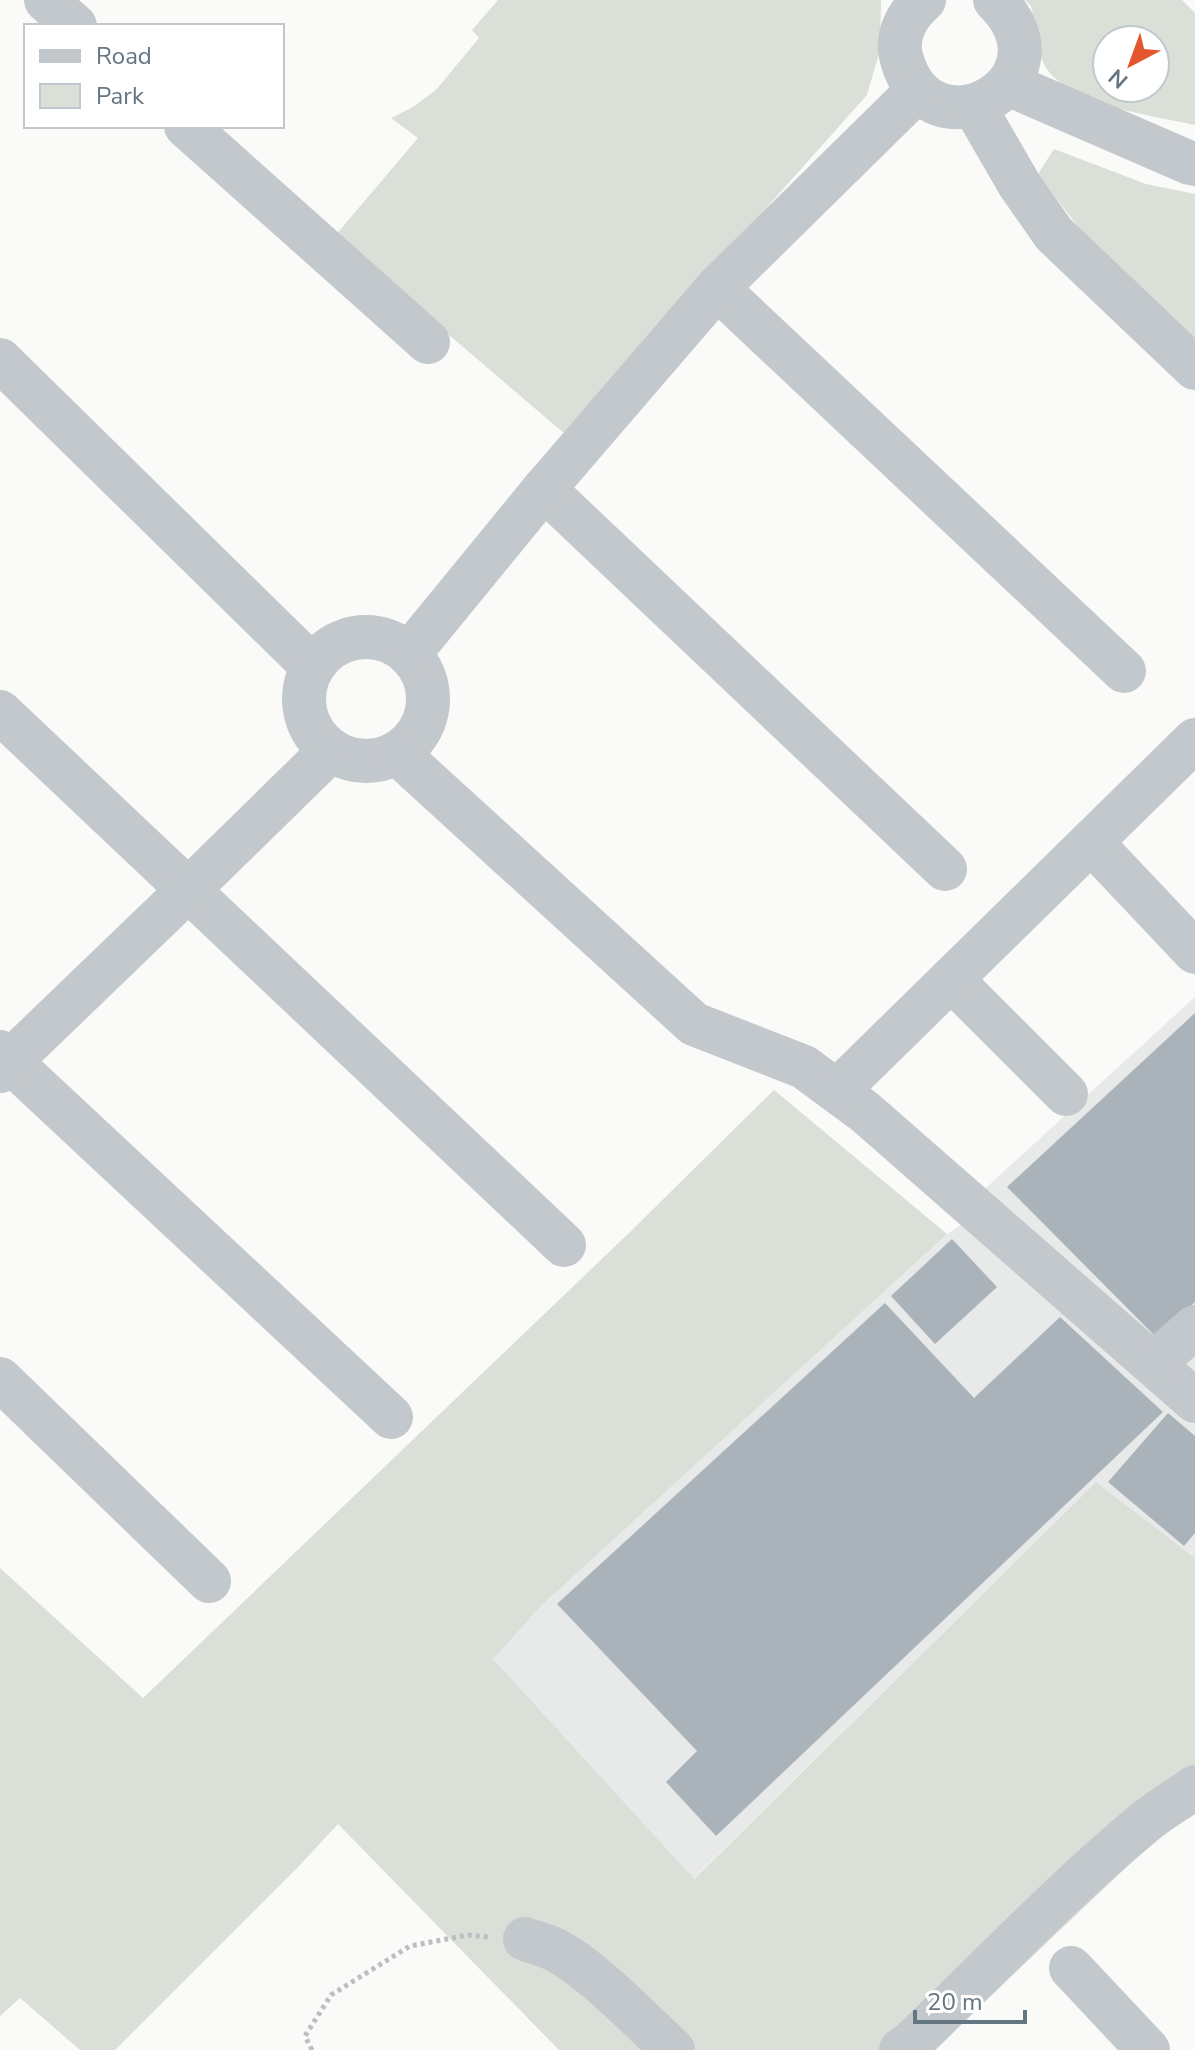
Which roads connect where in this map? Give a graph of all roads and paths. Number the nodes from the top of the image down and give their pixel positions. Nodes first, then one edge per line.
1 (46, 0) edge
2 (995, 0) edge
3 (922, 1) edge
4 (73, 24) edge
5 (917, 91) junction
6 (991, 95) junction
7 (188, 128) edge
8 (1195, 164) edge
9 (717, 288) junction
10 (428, 342) dead end
11 (0, 360) edge
12 (1195, 368) edge
13 (544, 489) junction
14 (409, 654) junction
15 (313, 667) junction
16 (1124, 671) dead end
17 (0, 712) edge
18 (1195, 740) edge
19 (331, 750) junction
20 (397, 753) junction
21 (1091, 842) junction
22 (945, 869) dead end
23 (188, 890) junction
24 (1195, 952) edge
25 (951, 979) junction
26 (3, 1061) edge
27 (837, 1091) junction
28 (1066, 1094) dead end
29 (564, 1245) dead end
30 (1195, 1327) edge
31 (1153, 1364) junction
32 (0, 1379) edge
33 (1195, 1401) edge
34 (391, 1417) dead end
35 (209, 1581) dead end
36 (1195, 1787) edge
37 (525, 1939) joint
38 (1071, 1968) dead end
39 (312, 2050) edge
40 (673, 2050) edge
41 (901, 2050) edge
42 (1148, 2050) edge

1 - 4 street
2 - 6 street
3 - 5 street
5 - 6 street
5 - 9 street
6 - 8 street
6 - 12 street
7 - 10 street
9 - 13 street
9 - 16 street
11 - 15 street
13 - 14 street
13 - 22 street
14 - 15 street
14 - 20 street
15 - 19 street
17 - 23 street
18 - 21 street
19 - 20 street
19 - 23 street
20 - 27 street
21 - 24 street
21 - 25 street
23 - 26 street
23 - 29 street
25 - 27 street
25 - 28 street
26 - 34 street
27 - 31 street
30 - 31 street
31 - 33 street
32 - 35 street
36 - 41 street
37 - 39 path
37 - 40 street
38 - 42 street

